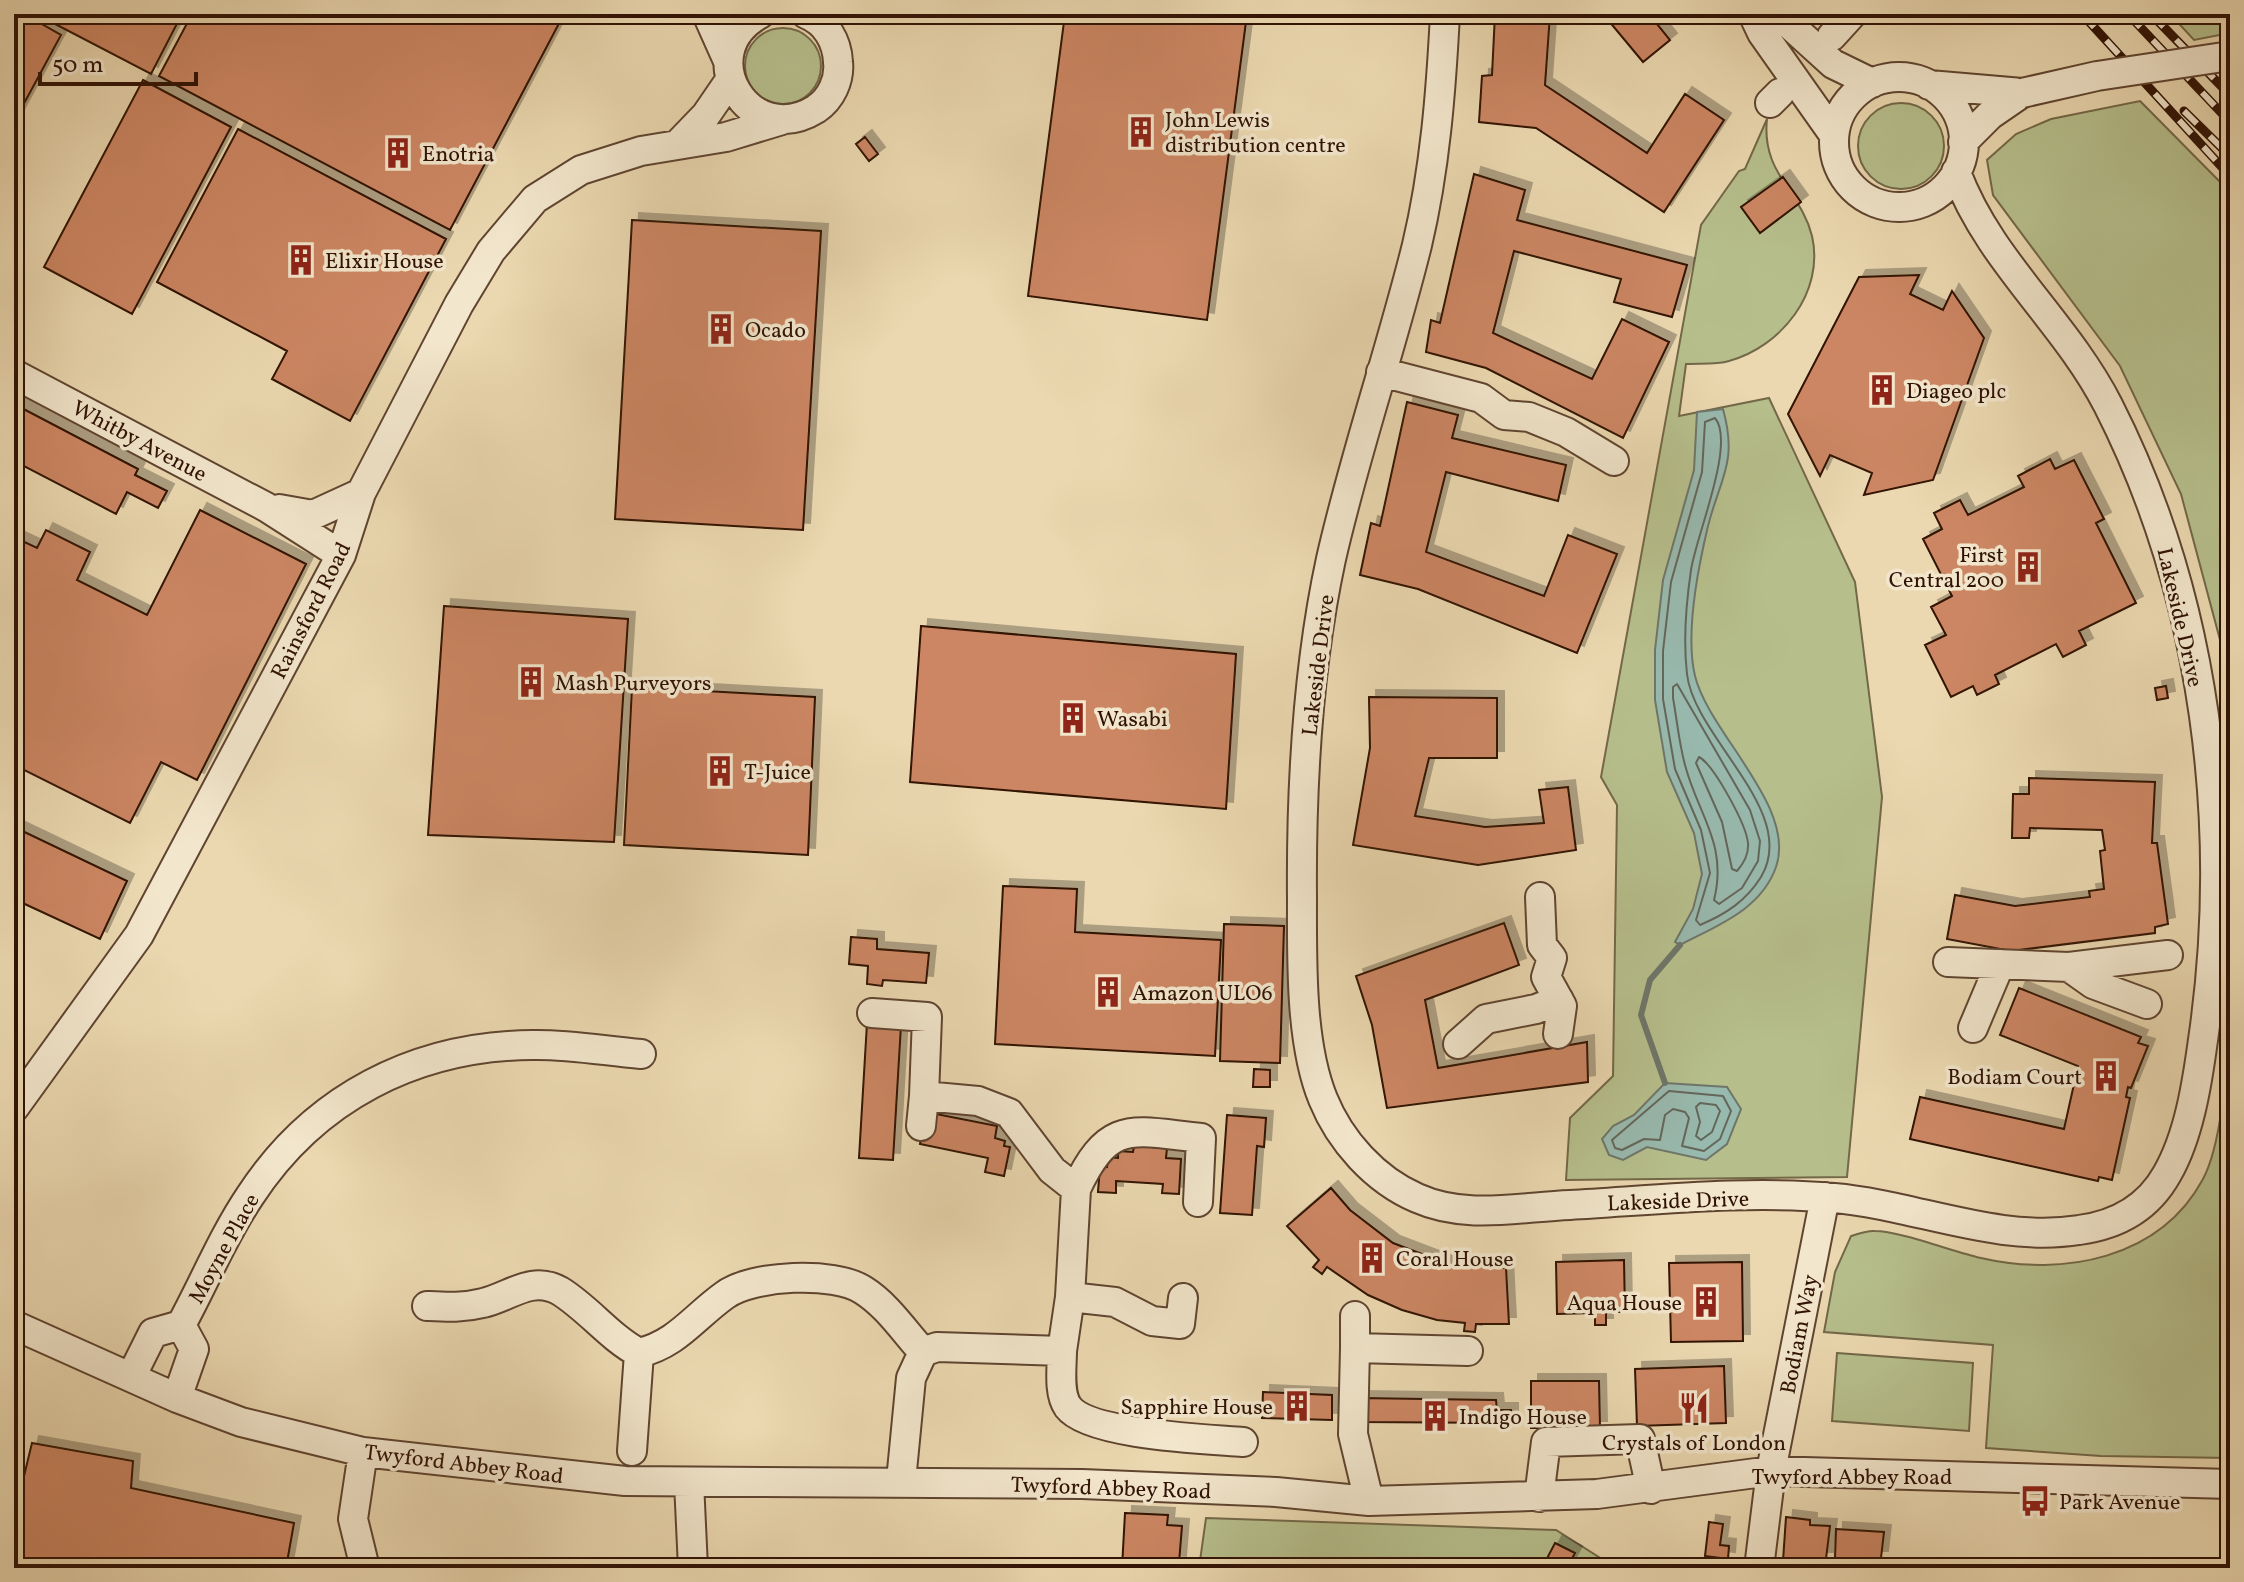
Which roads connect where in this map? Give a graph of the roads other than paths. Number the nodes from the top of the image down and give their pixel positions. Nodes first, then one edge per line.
1 (707, 14) edge
2 (760, 14) edge
3 (806, 14) edge
4 (1445, 14) edge
5 (1753, 14) edge
6 (1778, 14) edge
7 (1852, 14) edge
8 (829, 23) edge
9 (1832, 36) dead end
10 (2230, 56) edge
11 (729, 71) junction
12 (1872, 83) junction
13 (1929, 85) junction
14 (2022, 93) junction
15 (782, 120) junction
16 (1834, 135) junction
17 (680, 142) junction
18 (1963, 142) junction
19 (1956, 172) junction
20 (1925, 203) junction
21 (1991, 243) junction
22 (1381, 372) junction
23 (14, 374) edge
24 (1614, 461) dead end
25 (361, 493) junction
26 (266, 507) junction
27 (341, 555) junction
28 (1540, 897) dead end
29 (2168, 955) dead end
30 (1948, 962) dead end
31 (2000, 964) junction
32 (2069, 967) junction
33 (1559, 1000) junction
34 (2147, 1004) dead end
35 (872, 1013) dead end
36 (1973, 1028) dead end
37 (1558, 1034) dead end
38 (1458, 1044) dead end
39 (641, 1054) dead end
40 (924, 1096) junction
41 (14, 1108) edge
42 (921, 1126) dead end
43 (1076, 1189) junction
44 (1825, 1197) junction
45 (1198, 1202) dead end
46 (1070, 1297) junction
47 (1183, 1298) dead end
48 (427, 1306) dead end
49 (1355, 1316) dead end
50 (14, 1325) edge
51 (181, 1325) junction
52 (1355, 1348) junction
53 (1062, 1351) junction
54 (1468, 1351) dead end
55 (923, 1352) junction
56 (639, 1353) junction
57 (131, 1377) junction
58 (177, 1398) junction
59 (1243, 1442) dead end
60 (632, 1451) dead end
61 (363, 1452) junction
62 (1771, 1471) junction
63 (901, 1481) junction
64 (689, 1482) junction
65 (2230, 1484) edge
66 (1651, 1489) junction
67 (1539, 1497) junction
68 (1369, 1501) junction
69 (365, 1568) edge
70 (693, 1568) edge
71 (1759, 1568) edge

1 - 11 street
2 - 11 street
3 - 8 street
4 - 22 street, Lakeside Drive
5 - 16 street
6 - 12 street
7 - 9 street
8 - 15 street, Rainsford Road
10 - 14 street, bridge
11 - 15 street
11 - 17 street
12 - 13 street
12 - 16 street
13 - 14 street
13 - 18 street
14 - 18 street
15 - 17 street, Rainsford Road
16 - 20 street
17 - 25 street, Rainsford Road
18 - 19 street
19 - 20 street
19 - 21 street, Lakeside Drive
20 - 21 street, Lakeside Drive
21 - 44 street, Lakeside Drive
22 - 24 street
22 - 44 street, Lakeside Drive
23 - 26 street, Whitby Avenue
25 - 26 street, Whitby Avenue
25 - 27 street, Rainsford Road
26 - 27 street, Whitby Avenue
27 - 41 street, Rainsford Road
28 - 33 street
29 - 32 street
30 - 31 street
31 - 32 street
31 - 36 street
32 - 34 street
33 - 37 street
33 - 38 street
35 - 40 street
39 - 51 street, Moyne Place
40 - 42 street
40 - 43 street
43 - 45 street
43 - 46 street
44 - 62 street, Bodiam Way
46 - 47 street
46 - 53 street
48 - 56 street
49 - 52 street
50 - 57 street, Twyford Abbey Road
51 - 57 street, Moyne Place
51 - 58 street
52 - 54 street
52 - 68 street
53 - 55 street
53 - 59 street
55 - 56 street
55 - 63 street
56 - 60 street
57 - 58 street, Twyford Abbey Road
58 - 61 street, Twyford Abbey Road
61 - 64 street, Twyford Abbey Road
61 - 69 street
62 - 65 street, Twyford Abbey Road
62 - 66 street, Twyford Abbey Road
62 - 71 street, Bodiam Way
63 - 64 street, Twyford Abbey Road
63 - 68 street, Twyford Abbey Road
64 - 70 street
66 - 67 street, Twyford Abbey Road
66 - 67 street
67 - 68 street, Twyford Abbey Road

